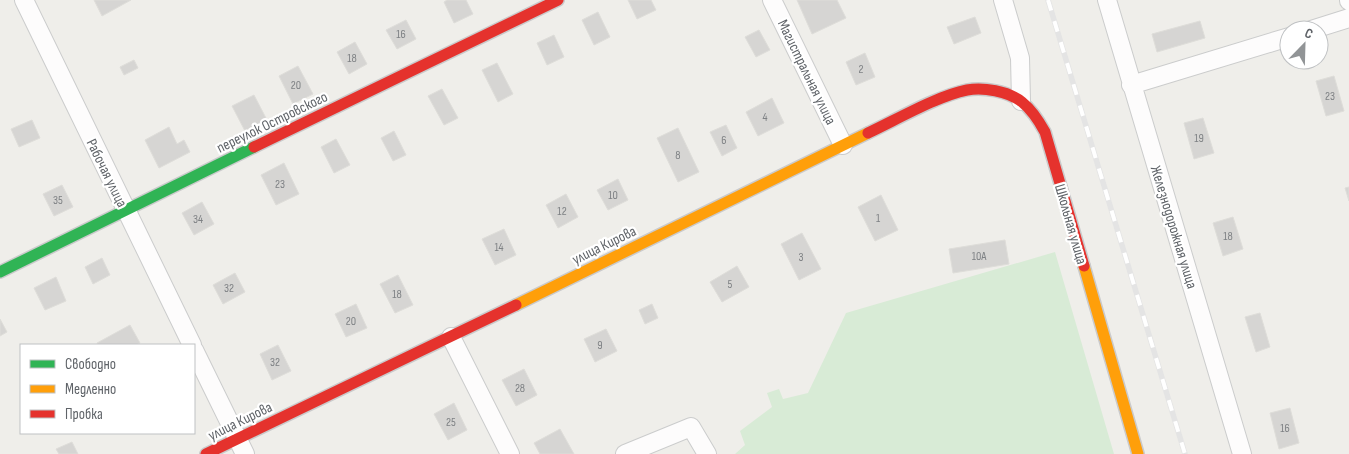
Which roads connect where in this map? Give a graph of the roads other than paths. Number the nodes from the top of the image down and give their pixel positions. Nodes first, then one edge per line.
1 (24, 0) edge
2 (558, 0) edge
3 (772, 0) edge
4 (1003, 0) edge
5 (1107, 0) edge
6 (1349, 18) edge
7 (1329, 24) edge
8 (1279, 40) edge
9 (1131, 85) junction
10 (1021, 101) junction
11 (843, 144) junction
12 (125, 210) junction
13 (0, 272) edge
14 (451, 337) junction
15 (192, 344) edge
16 (195, 352) edge
17 (241, 446) edge
18 (206, 454) edge
19 (510, 454) edge
20 (625, 454) edge
21 (707, 454) edge
22 (1138, 454) edge
23 (1242, 454) edge

1 - 12 street, Рабочая улица
2 - 12 main road, переулок Островского
3 - 11 street, Магистральная улица
4 - 10 street
5 - 9 street, Железнодорожная улица
6 - 7 street
8 - 9 street
9 - 23 street, Железнодорожная улица
10 - 11 main road, улица Кирова
10 - 22 main road, Школьная улица
11 - 14 main road, улица Кирова
12 - 13 main road, переулок Островского
12 - 15 street, Рабочая улица
14 - 17 main road, улица Кирова
14 - 19 street
16 - 17 street
17 - 18 main road, улица Кирова
20 - 21 street

